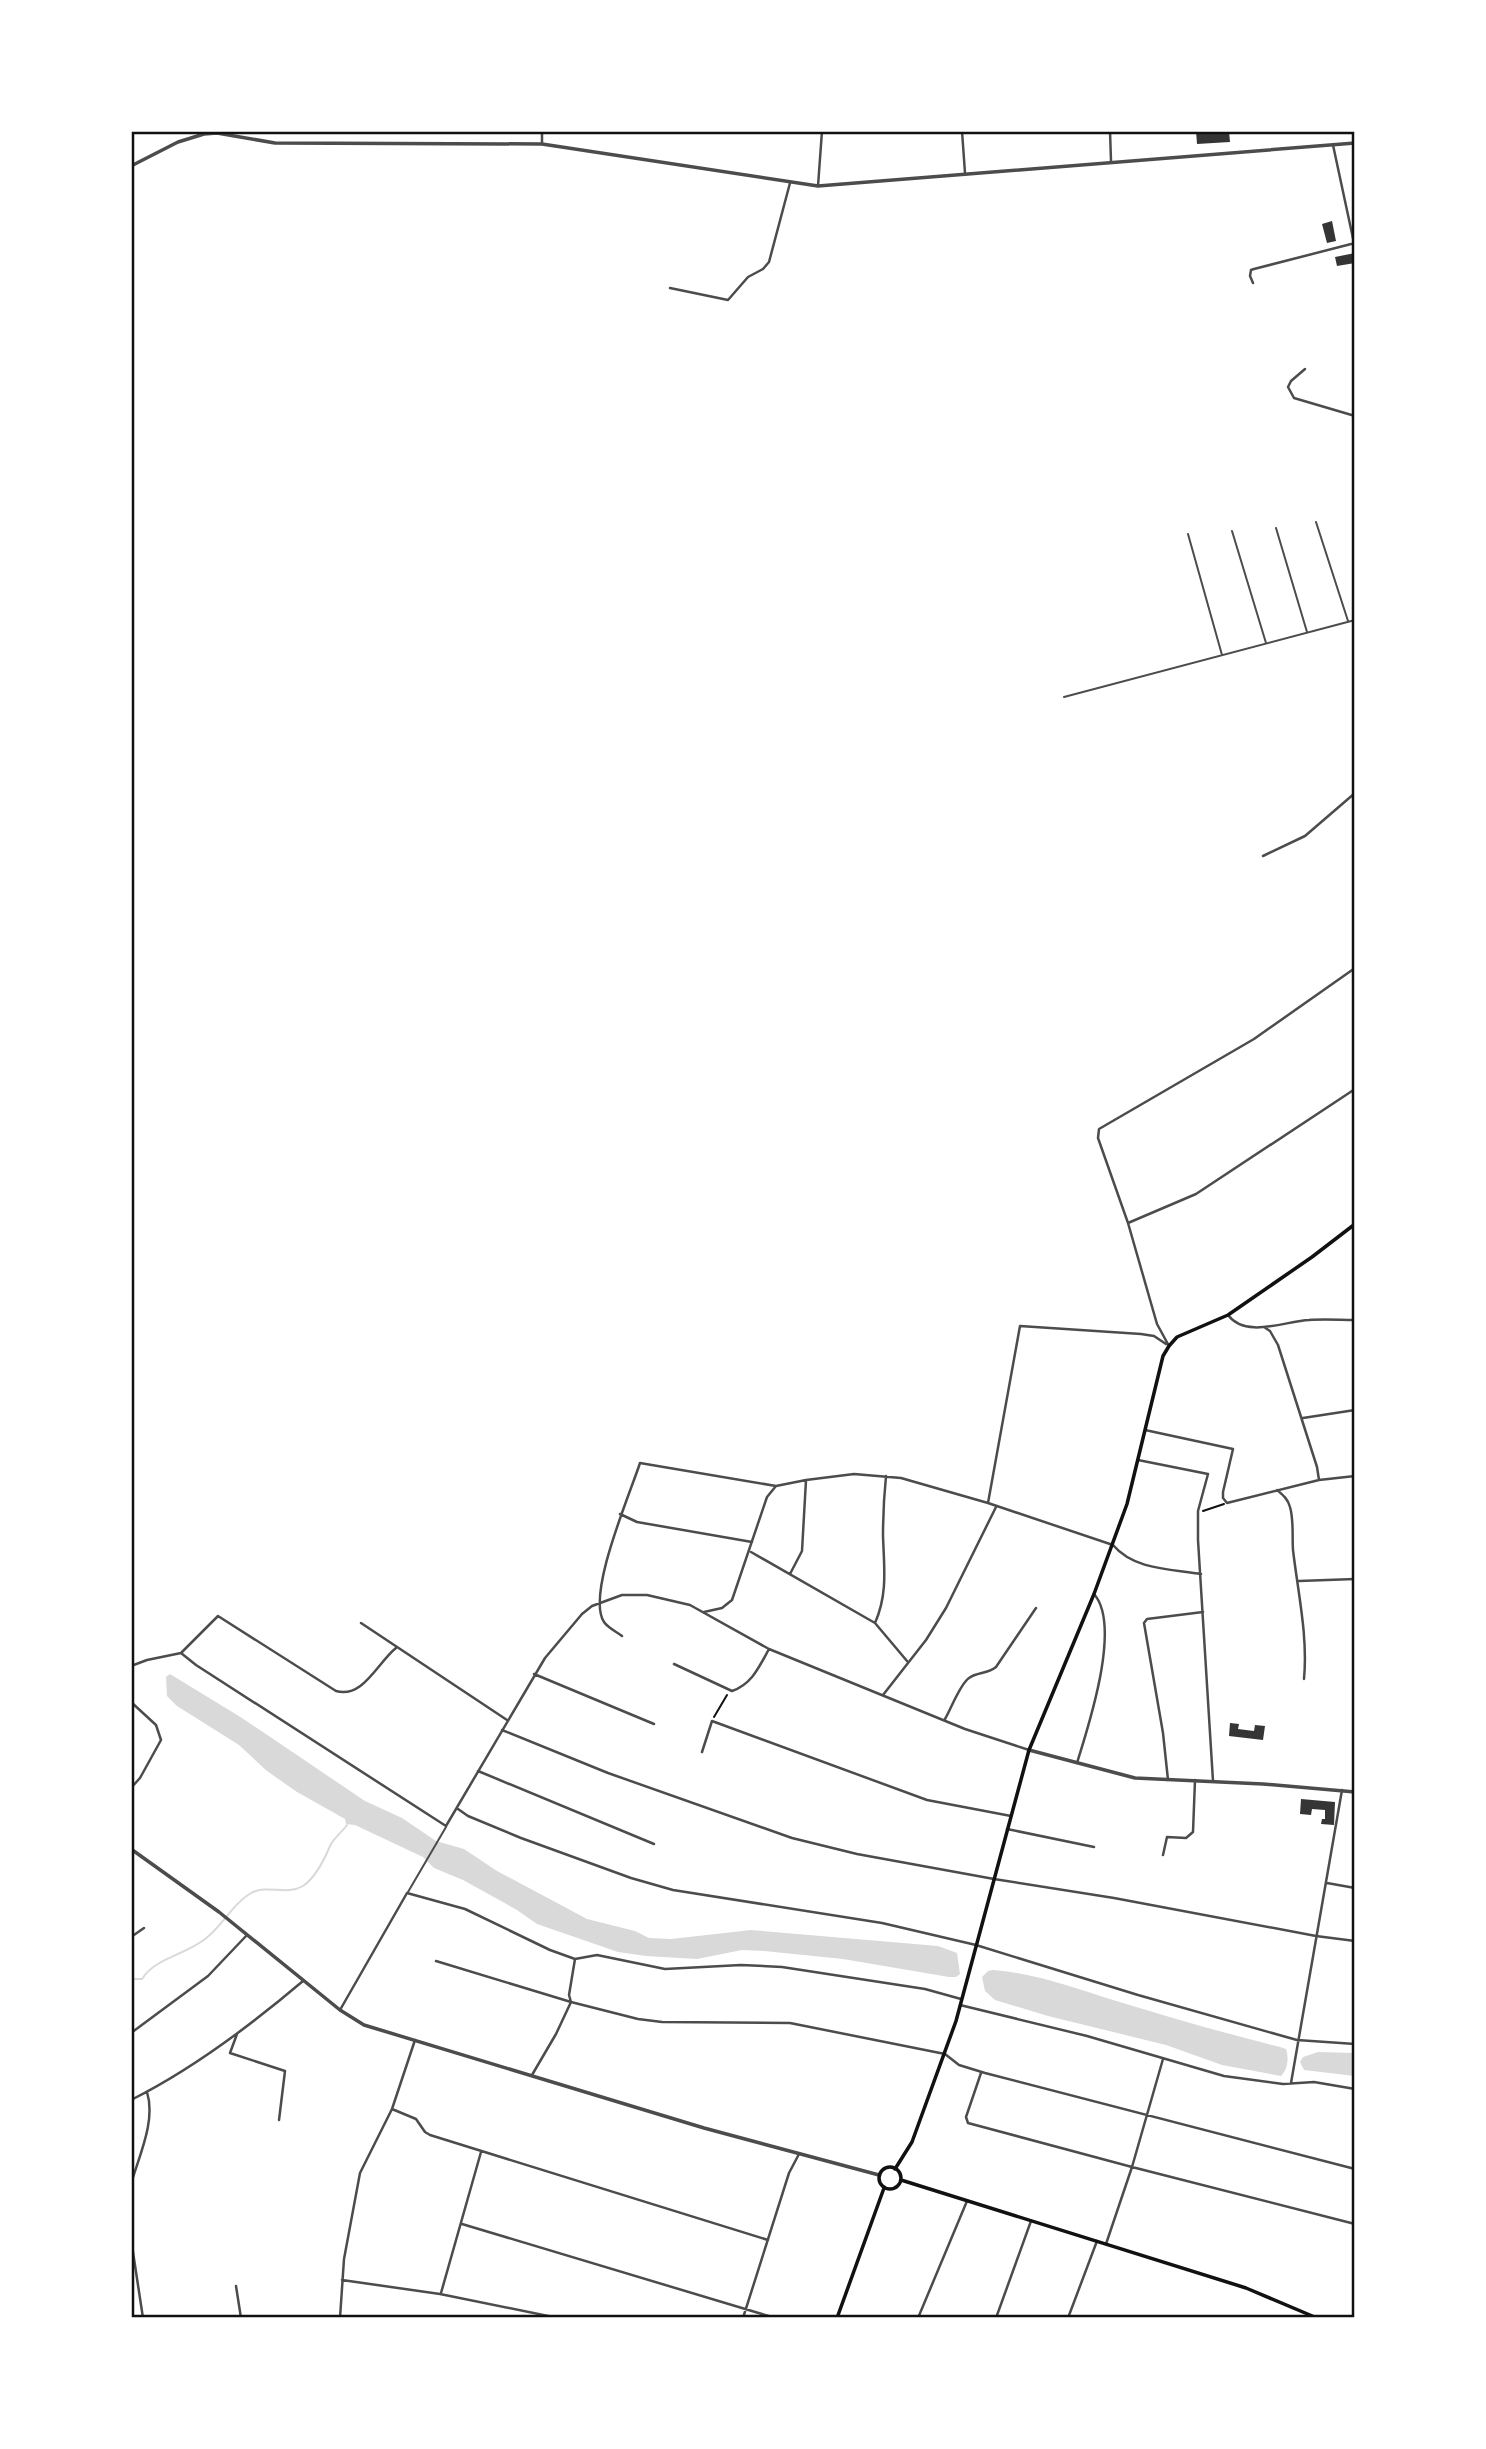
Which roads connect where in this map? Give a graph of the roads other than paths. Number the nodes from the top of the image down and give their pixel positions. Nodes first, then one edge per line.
1 (542, 131) edge
2 (822, 131) edge
3 (962, 131) edge
4 (1110, 131) edge
5 (243, 134) edge
6 (1355, 143) edge
7 (542, 144) junction
8 (1333, 145) junction
9 (1111, 161) junction
10 (131, 166) edge
11 (965, 173) junction
12 (790, 183) junction
13 (818, 186) junction
14 (1354, 243) edge
15 (1253, 284) dead end
16 (670, 288) dead end
17 (1305, 369) dead end
18 (1355, 416) edge
19 (1316, 522) dead end
20 (1276, 528) dead end
21 (1232, 531) dead end
22 (1188, 534) dead end
23 (1355, 620) edge
24 (1348, 622) junction
25 (1308, 633) junction
26 (1266, 644) junction
27 (1222, 656) junction
28 (1064, 697) dead end
29 (1355, 793) edge
30 (1263, 856) dead end
31 (1355, 968) edge
32 (1355, 1089) edge
33 (1128, 1223) junction
34 (1355, 1224) edge
35 (1228, 1315) junction
36 (1355, 1320) edge
37 (1264, 1326) junction
38 (1169, 1346) junction
39 (1355, 1410) edge
40 (1301, 1418) junction
41 (1145, 1430) junction
42 (1138, 1460) junction
43 (886, 1476) junction
44 (1355, 1476) edge
45 (806, 1480) junction
46 (1319, 1480) junction
47 (776, 1486) junction
48 (1277, 1490) junction
49 (988, 1503) junction
50 (996, 1506) junction
51 (620, 1514) junction
52 (752, 1542) junction
53 (1113, 1545) junction
54 (750, 1551) junction
55 (790, 1574) junction
56 (1201, 1574) junction
57 (1355, 1579) edge
58 (1298, 1581) junction
59 (1094, 1594) junction
60 (600, 1602) junction
61 (1036, 1608) dead end
62 (704, 1612) junction
63 (1204, 1612) junction
64 (361, 1623) dead end
65 (875, 1623) junction
66 (622, 1636) dead end
67 (396, 1648) junction
68 (769, 1649) junction
69 (181, 1653) junction
70 (907, 1661) junction
71 (674, 1664) dead end
72 (131, 1666) edge
73 (534, 1674) junction
74 (1304, 1679) dead end
75 (883, 1695) junction
76 (131, 1702) edge
77 (945, 1719) junction
78 (507, 1720) junction
79 (653, 1724) dead end
80 (502, 1730) junction
81 (1029, 1750) junction
82 (702, 1752) dead end
83 (1077, 1763) junction
84 (478, 1771) junction
85 (1168, 1780) junction
86 (1195, 1780) junction
87 (1213, 1781) junction
88 (131, 1787) edge
89 (1342, 1790) junction
90 (1355, 1791) edge
91 (457, 1808) junction
92 (1011, 1816) junction
93 (446, 1826) junction
94 (1007, 1829) junction
95 (654, 1844) dead end
96 (1094, 1847) dead end
97 (132, 1849) edge
98 (1163, 1854) dead end
99 (994, 1879) junction
100 (1328, 1883) junction
101 (1355, 1888) edge
102 (407, 1893) junction
103 (144, 1928) dead end
104 (247, 1935) junction
105 (1316, 1936) junction
106 (131, 1937) edge
107 (1355, 1941) edge
108 (976, 1945) junction
109 (575, 1959) junction
110 (436, 1961) dead end
111 (303, 1982) junction
112 (961, 1999) junction
113 (571, 2002) junction
114 (960, 2005) junction
115 (340, 2011) junction
116 (131, 2033) edge
117 (237, 2034) junction
118 (415, 2040) junction
119 (1297, 2040) junction
120 (1355, 2044) edge
121 (945, 2054) junction
122 (1163, 2059) junction
123 (981, 2072) junction
124 (532, 2074) junction
125 (1291, 2083) junction
126 (1355, 2089) edge
127 (147, 2092) junction
128 (131, 2100) edge
129 (392, 2109) junction
130 (1148, 2115) junction
131 (279, 2120) dead end
132 (481, 2152) junction
133 (799, 2154) junction
134 (1132, 2167) junction
135 (895, 2169) junction
136 (1355, 2169) edge
137 (879, 2175) junction
138 (901, 2180) junction
139 (131, 2184) edge
140 (884, 2188) junction
141 (968, 2200) junction
142 (1031, 2221) junction
143 (462, 2224) junction
144 (1355, 2224) edge
145 (131, 2239) edge
146 (768, 2240) junction
147 (1097, 2241) junction
148 (1107, 2244) junction
149 (342, 2280) junction
150 (236, 2286) dead end
151 (440, 2294) junction
152 (745, 2310) junction
153 (542, 2316) edge
154 (772, 2317) edge
155 (143, 2318) edge
156 (241, 2318) edge
157 (340, 2318) edge
158 (558, 2318) edge
159 (743, 2318) edge
160 (837, 2318) edge
161 (918, 2318) edge
162 (996, 2318) edge
163 (1068, 2318) edge
164 (1317, 2318) edge

1 - 7 street
2 - 13 street
3 - 11 street
4 - 9 street
5 - 7 street
5 - 10 street
6 - 8 street
7 - 12 street
8 - 9 street
8 - 14 street
9 - 11 street
11 - 13 street
12 - 13 street
12 - 16 street
14 - 15 street
17 - 18 street
19 - 24 street
20 - 25 street
21 - 26 street
22 - 27 street
23 - 24 street
24 - 25 street
25 - 26 street
26 - 27 street
27 - 28 street
29 - 30 street
31 - 33 street
32 - 33 street
33 - 38 street
34 - 35 main road
35 - 37 street
35 - 38 main road
36 - 37 street
37 - 40 street
38 - 41 main road
38 - 49 street
39 - 40 street
40 - 46 street
41 - 42 main road
41 - 48 street
42 - 53 main road
42 - 56 street
43 - 45 street
43 - 49 street
43 - 65 street
44 - 46 street
45 - 47 street
45 - 55 street
46 - 48 street
47 - 51 street
47 - 52 street
48 - 58 street
49 - 50 street
50 - 53 street
50 - 70 street
51 - 52 street
51 - 60 street
52 - 54 street
53 - 56 street
53 - 59 main road
54 - 55 street
54 - 62 street
55 - 65 street
56 - 63 street
57 - 58 street
58 - 74 street
59 - 81 main road
59 - 83 street
60 - 62 street
60 - 66 street
60 - 73 street
61 - 77 street
62 - 68 street
63 - 85 street
63 - 87 street
64 - 67 street
65 - 70 street
67 - 69 street
67 - 78 street
68 - 71 street
68 - 75 street
69 - 72 street
69 - 93 street
70 - 75 street
73 - 78 street
73 - 79 street
75 - 77 street
76 - 88 street
77 - 81 street
78 - 80 street
80 - 84 street
80 - 99 street
81 - 83 street
81 - 92 main road
82 - 92 street
83 - 85 street
84 - 91 street
84 - 95 street
85 - 86 street
86 - 87 street
86 - 98 street
87 - 89 street
89 - 90 street
89 - 100 street
91 - 93 street
91 - 108 street
92 - 94 main road
93 - 102 street
94 - 96 street
94 - 99 main road
97 - 104 street
99 - 105 street
99 - 108 main road
100 - 101 street
100 - 105 street
102 - 109 street
102 - 115 street
103 - 106 street
104 - 111 street
104 - 116 street
105 - 107 street
105 - 119 street
108 - 112 main road
108 - 119 street
109 - 112 street
109 - 113 street
110 - 113 street
111 - 115 street
111 - 117 street
112 - 114 main road
113 - 121 street
113 - 124 street
114 - 121 main road
114 - 122 street
115 - 118 street
117 - 127 street
117 - 131 street
118 - 124 street
118 - 129 street
119 - 120 street
119 - 125 street
121 - 123 street
121 - 135 main road
122 - 125 street
122 - 130 street
123 - 130 street
123 - 134 street
124 - 133 street
125 - 126 street
127 - 128 street
127 - 139 street
129 - 132 street
129 - 149 street
130 - 134 street
130 - 136 street
132 - 143 street
132 - 146 street
133 - 137 street
133 - 146 street
134 - 144 street
134 - 148 street
135 - 137 main road
135 - 138 main road
137 - 140 main road
138 - 140 main road
138 - 141 main road
140 - 160 main road
141 - 142 main road
141 - 161 street
142 - 147 main road
142 - 162 street
143 - 151 street
143 - 152 street
145 - 155 street
146 - 152 street
147 - 148 main road
147 - 163 street
148 - 164 main road
149 - 151 street
149 - 157 street
150 - 156 street
151 - 153 street
152 - 154 street
152 - 159 street
153 - 158 street

